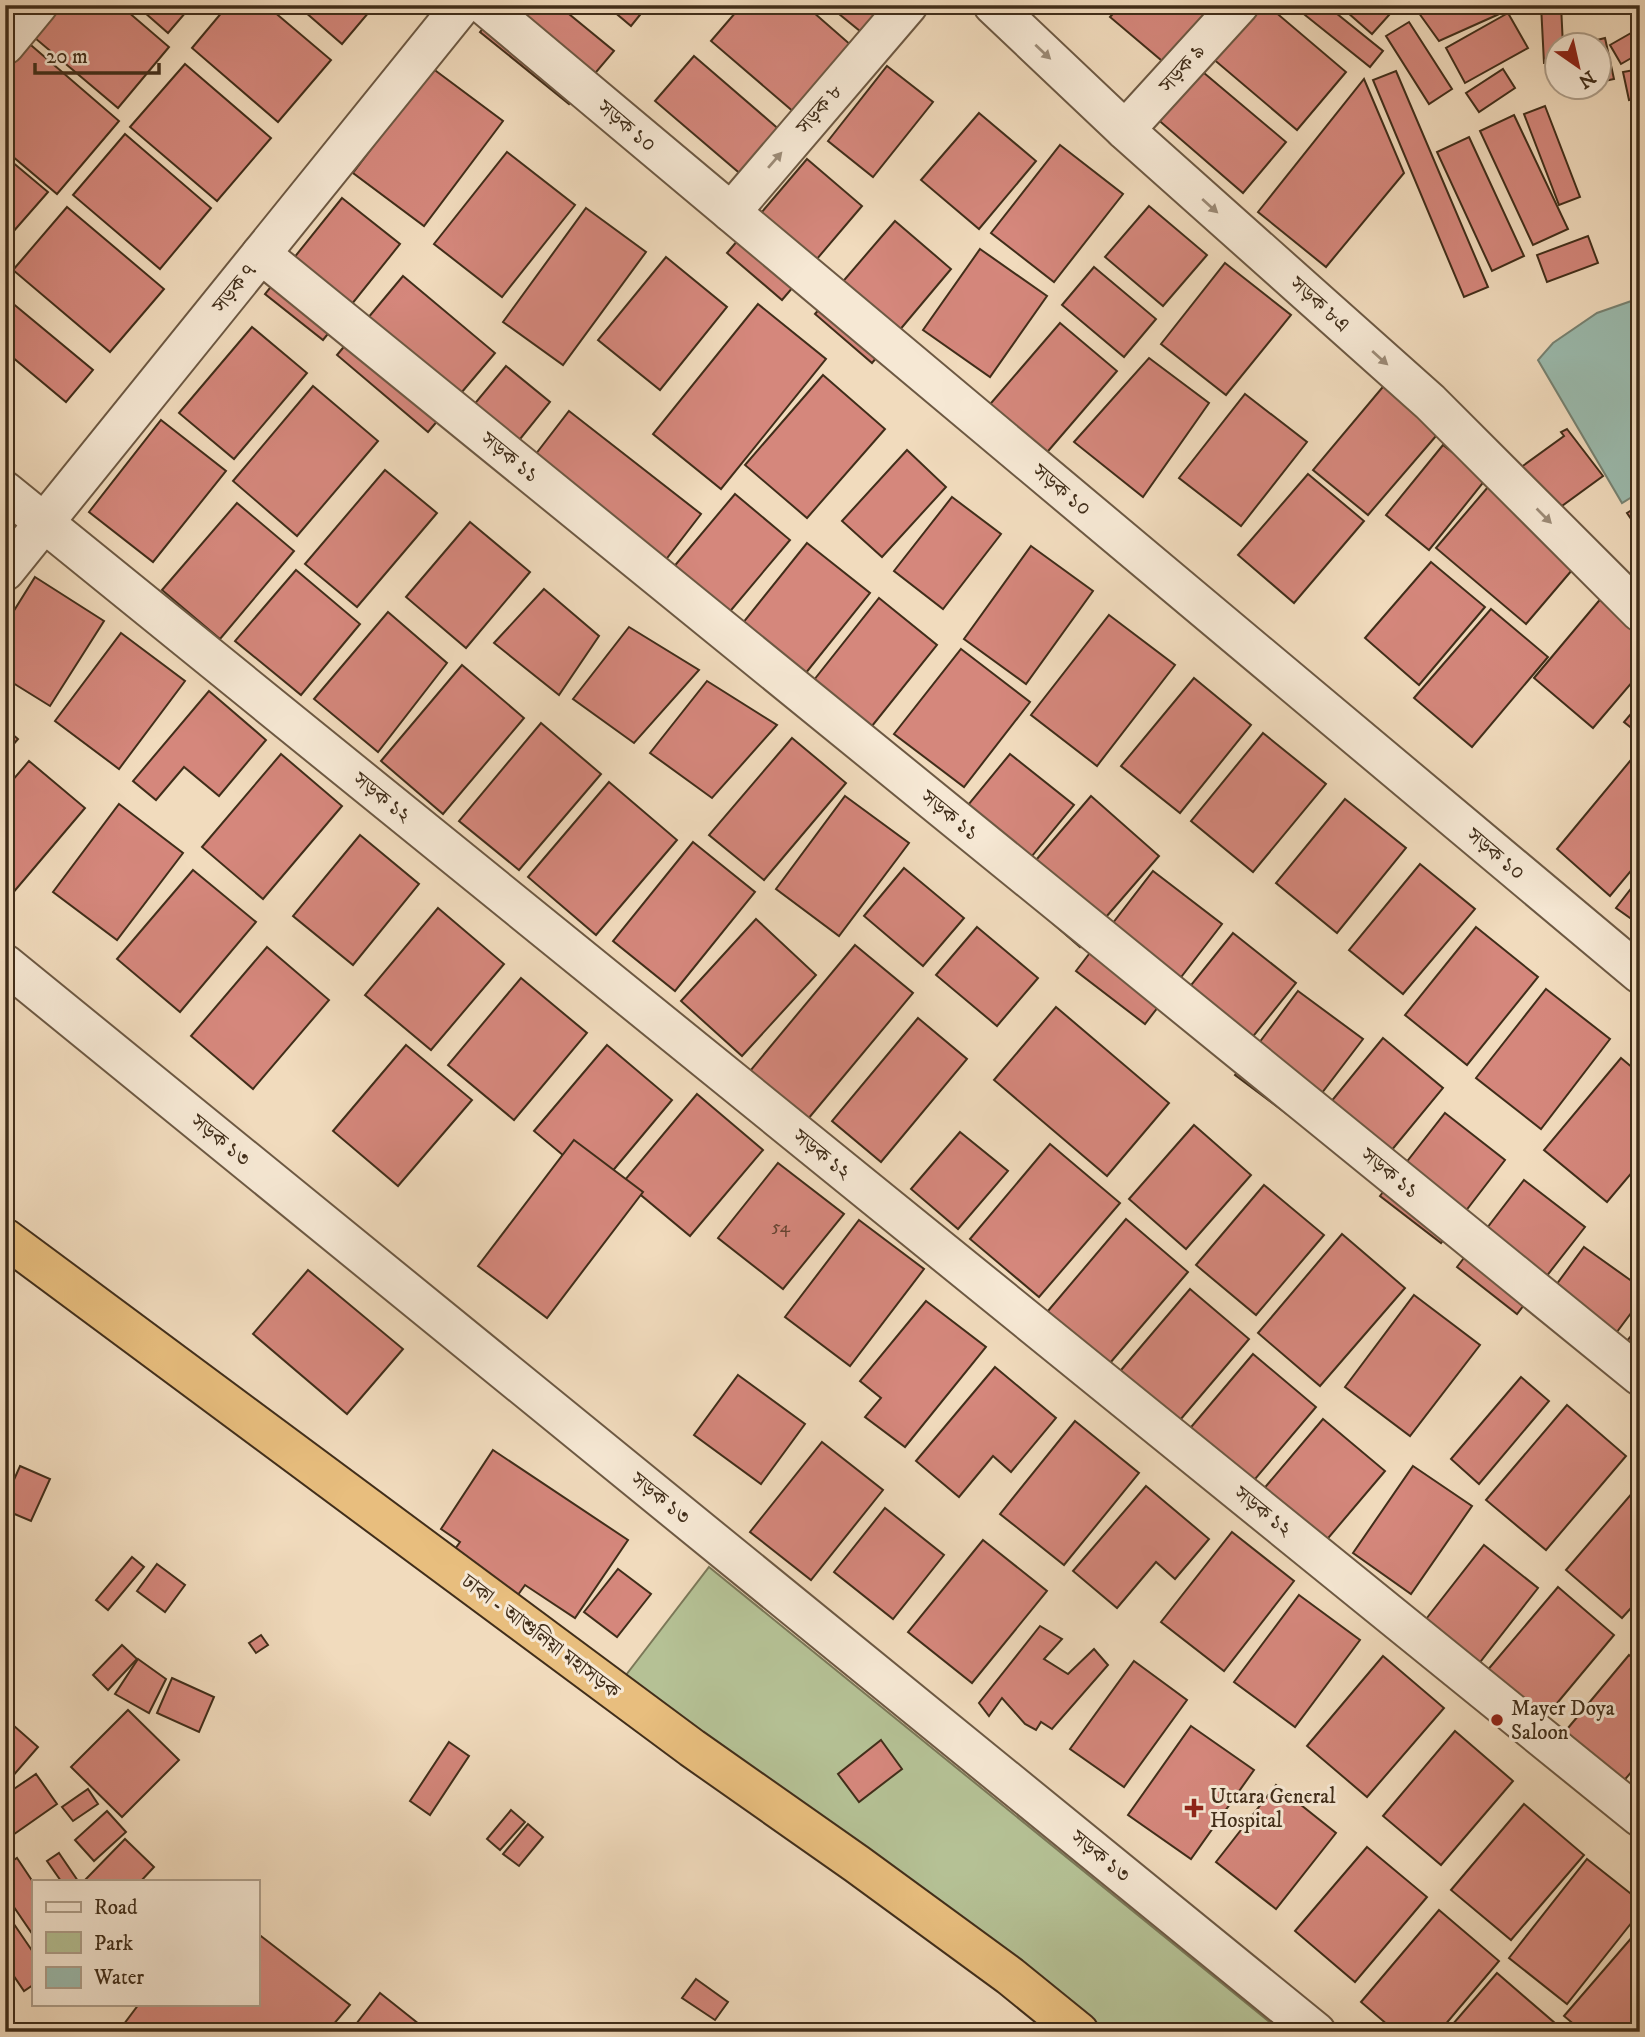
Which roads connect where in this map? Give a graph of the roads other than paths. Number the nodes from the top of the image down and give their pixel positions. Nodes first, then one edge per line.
1 (38, 5) edge
2 (462, 5) edge
3 (484, 5) edge
4 (908, 5) edge
5 (993, 5) edge
6 (1239, 5) edge
7 (5, 45) edge
8 (1125, 130) junction
9 (731, 212) junction
10 (261, 254) junction
11 (5, 492) edge
12 (44, 523) junction
13 (5, 571) edge
14 (1640, 612) edge
15 (5, 964) edge
16 (1640, 974) edge
17 (5, 1238) edge
18 (1640, 1376) edge
19 (1640, 1817) edge
20 (1079, 2032) edge
21 (1316, 2032) edge

1 - 7 street
2 - 10 street, সড়ক ৭
3 - 9 street, সড়ক ১০
9 -> 4 street, সড়ক ৮
5 -> 8 street, সড়ক ৮এ
6 - 8 street, সড়ক ৯
8 -> 14 street, সড়ক ৮এ
9 - 16 street, সড়ক ১০
10 - 12 street, সড়ক ৭
10 - 18 street, সড়ক ১১
11 - 12 street, সড়ক ১২
12 - 13 street, সড়ক ৭
12 - 19 street, সড়ক ১২
15 - 21 street, সড়ক ১৩
17 - 20 highway, ঢাকা - আশুলিয়া মহাসড়ক

